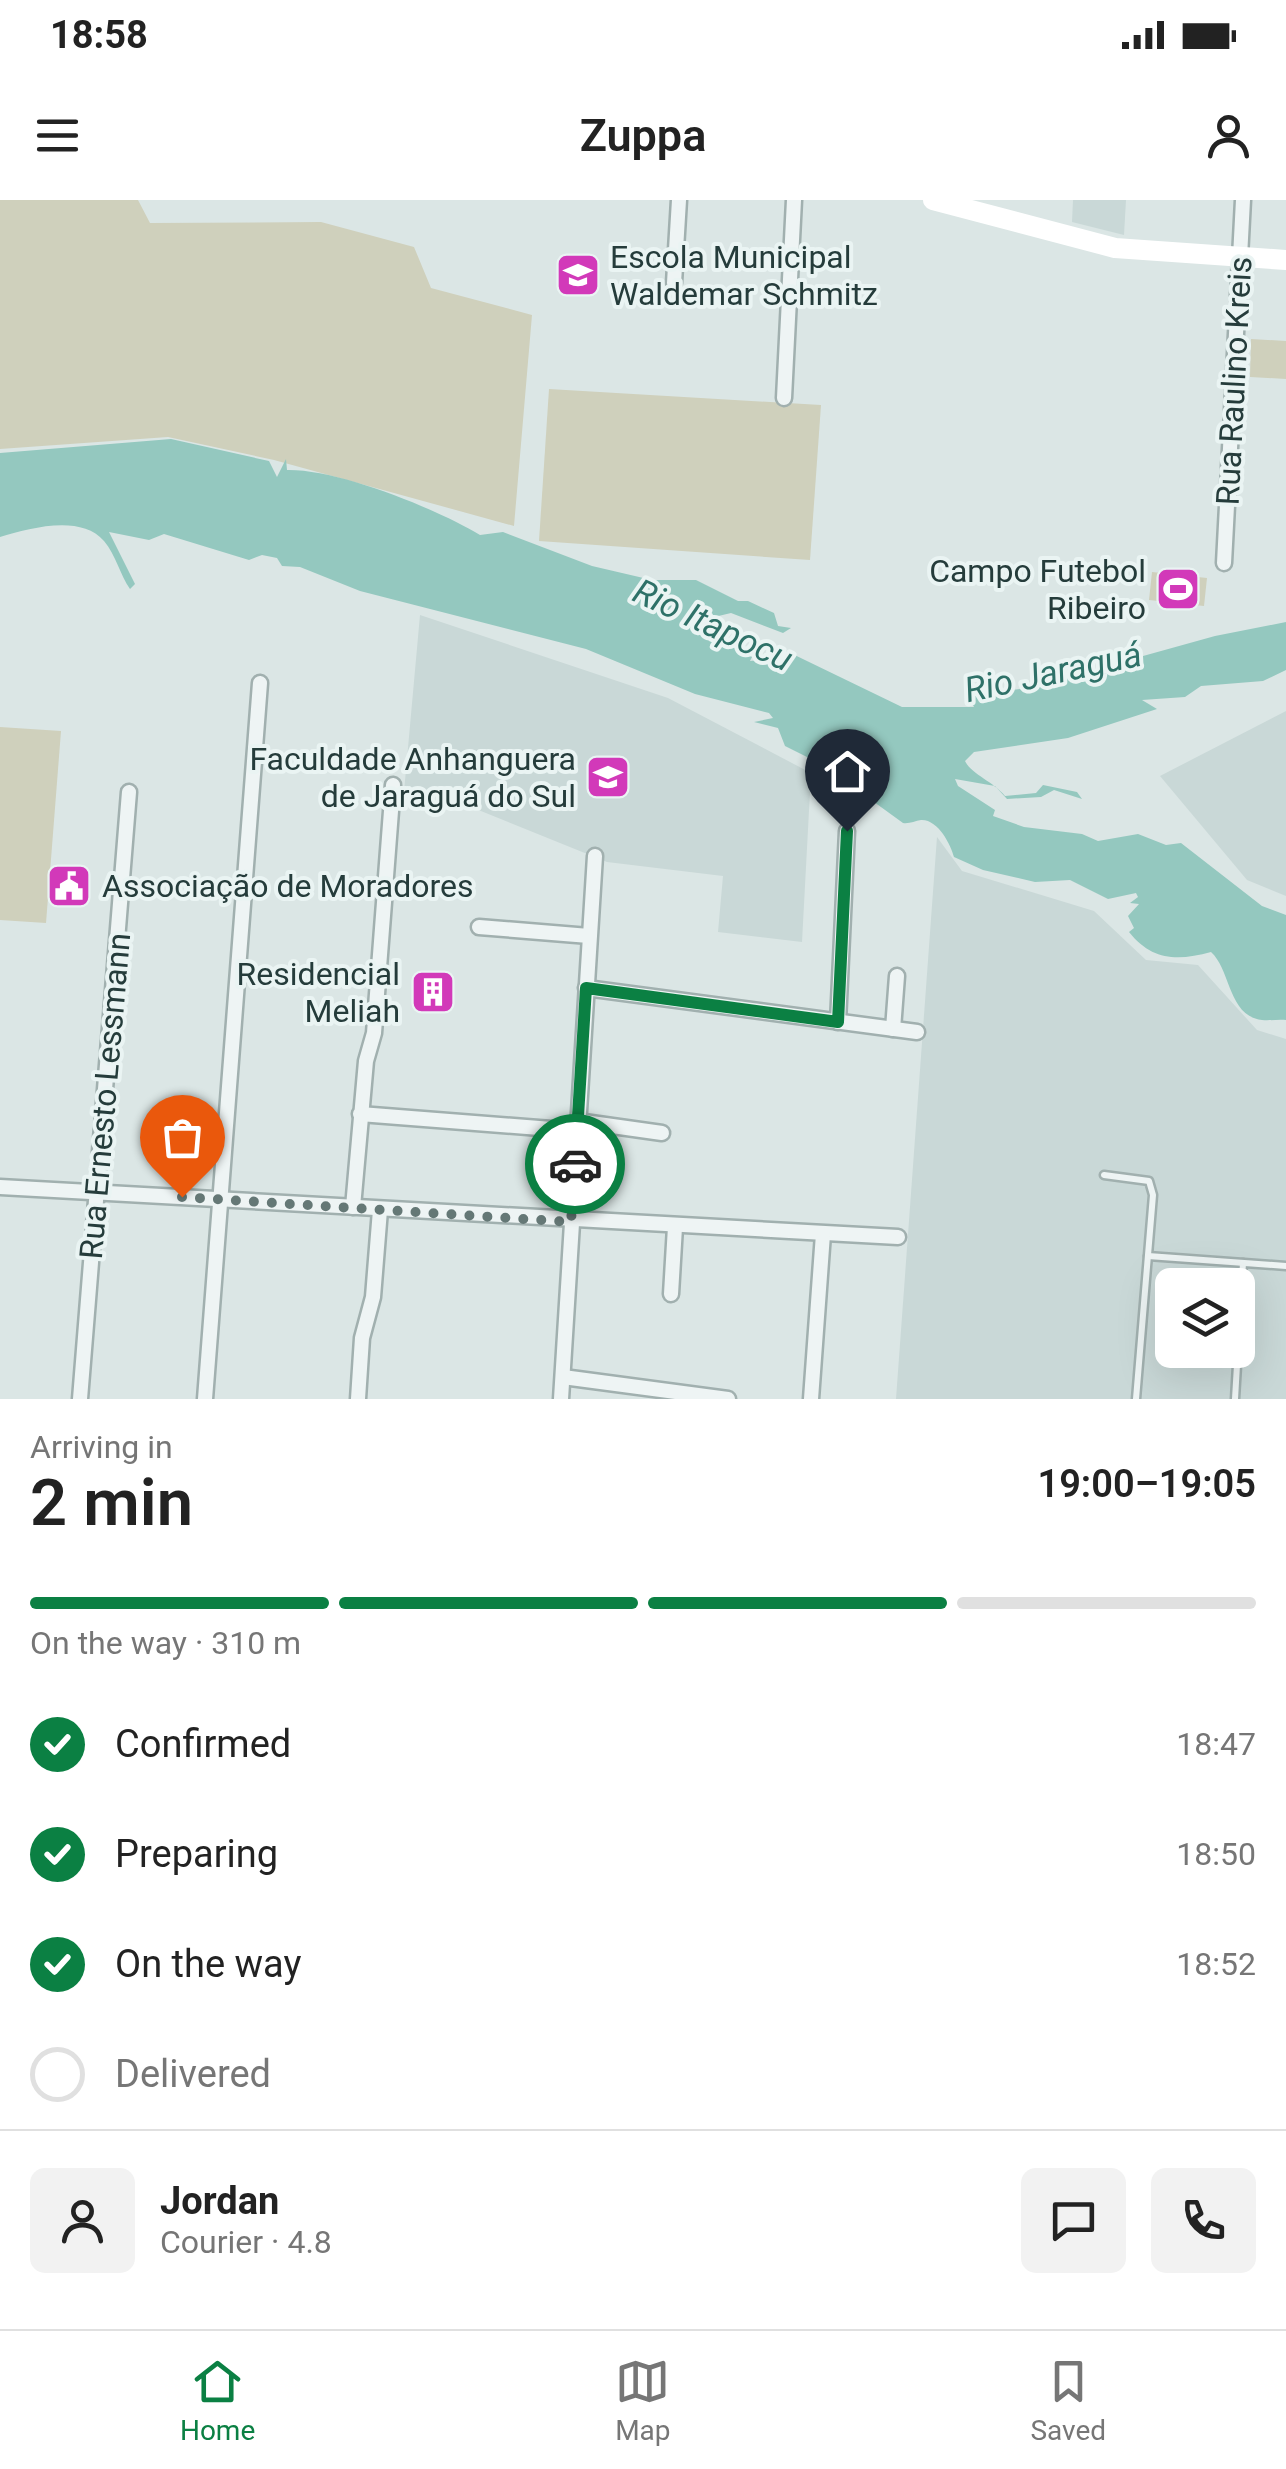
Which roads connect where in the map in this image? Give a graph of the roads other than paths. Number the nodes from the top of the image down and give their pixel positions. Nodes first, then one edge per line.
1 (678, 200) edge
2 (794, 200) edge
3 (933, 200) edge
4 (1243, 200) edge
5 (1240, 258) junction
6 (1286, 260) edge
7 (674, 283) dead end
8 (784, 398) dead end
9 (1224, 563) dead end
10 (260, 684) dead end
11 (393, 785) dead end
12 (129, 792) dead end
13 (847, 831) dead end
14 (595, 856) dead end
15 (479, 926) dead end
16 (590, 936) junction
17 (897, 976) dead end
18 (586, 988) junction
19 (838, 1022) junction
20 (893, 1029) junction
21 (916, 1032) dead end
22 (360, 1114) junction
23 (577, 1126) junction
24 (662, 1133) dead end
25 (1104, 1175) dead end
26 (0, 1186) edge
27 (96, 1192) junction
28 (221, 1199) junction
29 (352, 1207) junction
30 (380, 1210) junction
31 (571, 1222) junction
32 (675, 1227) junction
33 (823, 1234) junction
34 (898, 1237) dead end
35 (1148, 1256) junction
36 (1243, 1262) junction
37 (1286, 1266) edge
38 (671, 1294) dead end
39 (563, 1377) junction
40 (80, 1399) edge
41 (204, 1399) edge
42 (358, 1399) edge
43 (562, 1399) edge
44 (728, 1399) edge
45 (811, 1399) edge
46 (1136, 1399) edge
47 (1235, 1399) edge

1 - 7 street
2 - 8 street
3 - 5 main road
4 - 5 street, Rua Raulino Kreis
5 - 6 main road
5 - 9 street, Rua Raulino Kreis
10 - 28 street
11 - 22 street
12 - 27 street, Rua Ernesto Lessmann
13 - 19 street
14 - 16 street
15 - 16 street
16 - 18 street
17 - 20 street
18 - 19 street
18 - 23 street
19 - 20 street
20 - 21 street
22 - 23 street
22 - 29 street
23 - 24 street
23 - 31 street
25 - 35 lane
26 - 27 street
27 - 28 street
27 - 40 street, Rua Ernesto Lessmann
28 - 29 street
28 - 41 street
29 - 30 street
30 - 31 street
30 - 42 street
31 - 32 street
31 - 39 street
32 - 33 street
32 - 38 street
33 - 34 street
33 - 45 street
35 - 36 lane
35 - 46 lane
36 - 37 lane
36 - 47 lane
39 - 43 street
39 - 44 street

